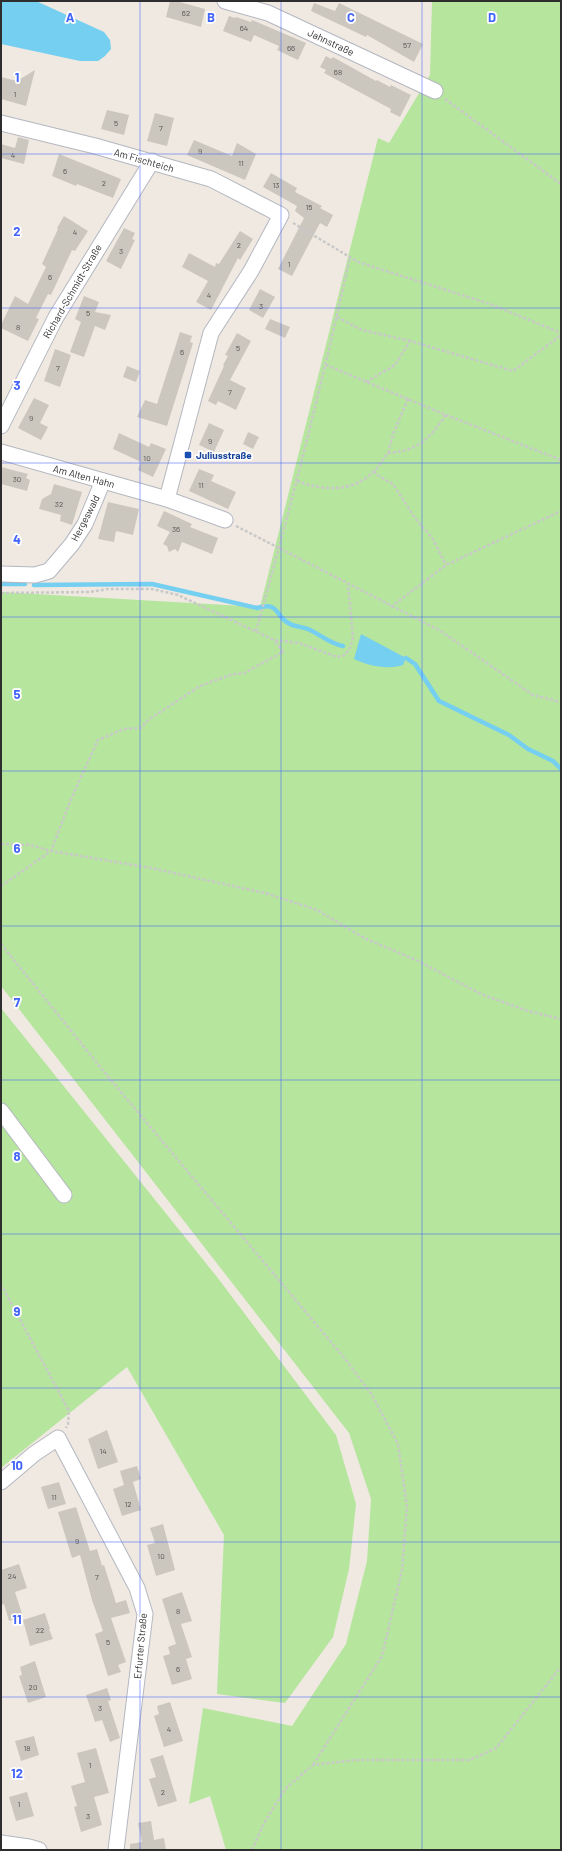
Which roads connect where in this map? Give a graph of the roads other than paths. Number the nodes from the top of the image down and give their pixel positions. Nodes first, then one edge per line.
1 (225, 1) edge
2 (435, 91) road end
3 (1, 123) edge
4 (152, 161) junction
5 (1, 426) edge
6 (1, 452) edge
7 (103, 481) junction
8 (167, 499) junction
9 (225, 520) road end
10 (1, 574) edge
11 (1, 1111) edge
12 (64, 1195) dead end
13 (1, 1482) edge
14 (1, 1843) edge
15 (39, 1850) edge
16 (116, 1850) edge

1 - 2 street, Jahnstraße
3 - 4 street, Am Fischteich
4 - 5 street, Richard-Schmidt-Straße
4 - 8 street, Am Fischteich
6 - 7 street, Am Alten Hahn
7 - 8 street, Am Alten Hahn
7 - 10 street, Hergeswald
8 - 9 street
11 - 12 street
13 - 16 street, Erfurter Straße
14 - 15 street

